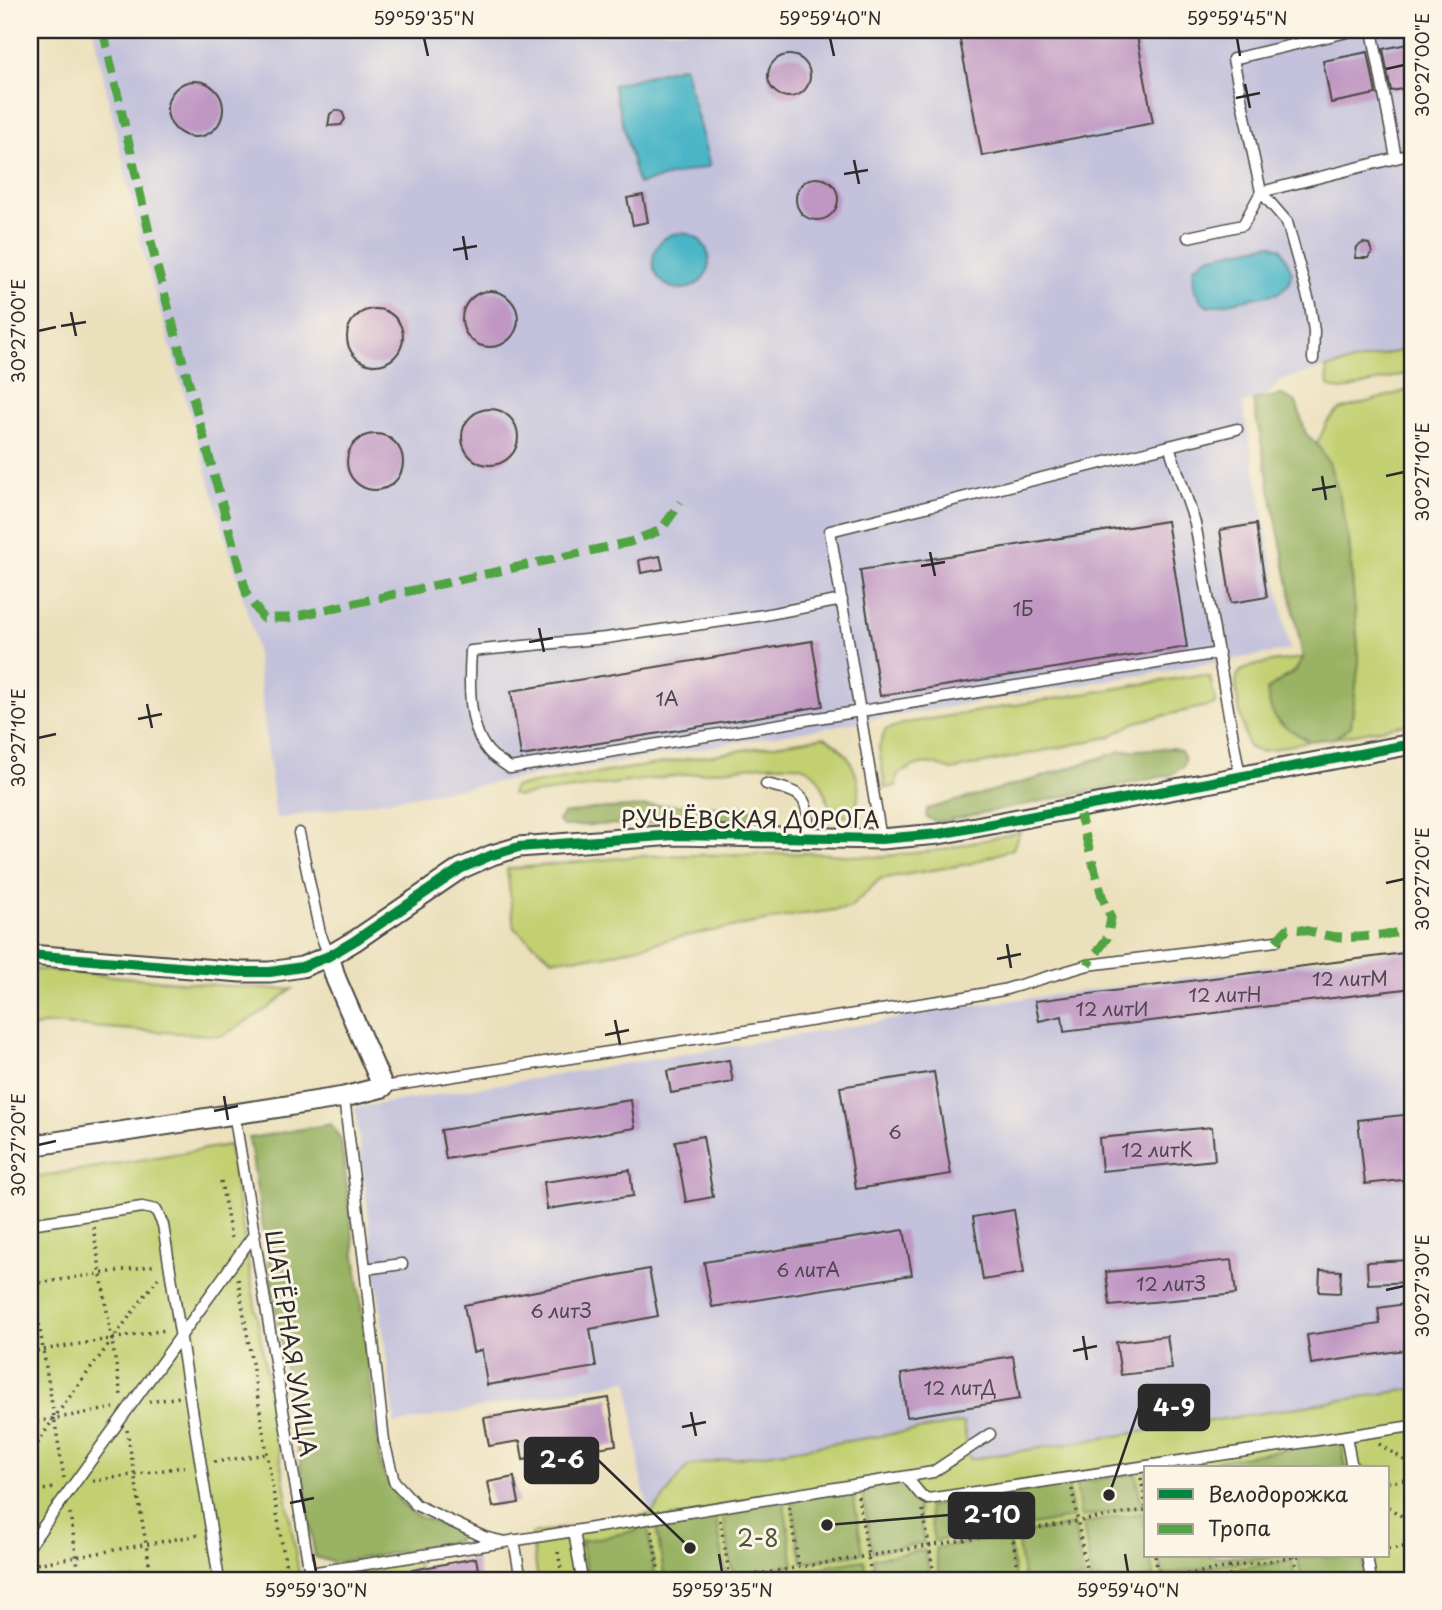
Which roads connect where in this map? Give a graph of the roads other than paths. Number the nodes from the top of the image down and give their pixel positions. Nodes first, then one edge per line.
1 (1356, 30) edge
2 (1372, 30) edge
3 (1412, 154) edge
4 (1396, 158) junction
5 (1261, 192) junction
6 (1188, 237) dead end
7 (1314, 359) dead end
8 (1237, 429) dead end
9 (1170, 446) junction
10 (842, 600) junction
11 (1219, 653) junction
12 (861, 712) junction
13 (1412, 744) edge
14 (1240, 778) junction
15 (766, 785) dead end
16 (299, 833) dead end
17 (809, 837) junction
18 (881, 839) junction
19 (1276, 941) dead end
20 (30, 955) edge
21 (329, 956) junction
22 (383, 1087) junction
23 (344, 1097) junction
24 (234, 1113) junction
25 (30, 1146) edge
26 (30, 1224) edge
27 (255, 1233) junction
28 (402, 1264) dead end
29 (365, 1269) junction
30 (180, 1331) junction
31 (1412, 1426) edge
32 (990, 1434) dead end
33 (1346, 1436) junction
34 (1144, 1466) edge
35 (1147, 1466) edge
36 (1352, 1466) edge
37 (906, 1477) junction
38 (574, 1531) junction
39 (510, 1541) junction
40 (30, 1545) edge
41 (1367, 1558) edge
42 (311, 1577) edge
43 (219, 1580) edge
44 (521, 1580) edge
45 (582, 1580) edge
46 (1371, 1580) edge

1 - 5 lane
2 - 4 lane
3 - 4 lane
4 - 5 lane
5 - 6 lane
5 - 7 lane
8 - 9 lane
9 - 10 lane
9 - 11 lane
10 - 12 lane
10 - 12 lane
11 - 12 lane
11 - 14 lane
12 - 18 lane
13 - 14 street, РУЧЬЁВСКАЯ ДОРОГА
14 - 18 street, РУЧЬЁВСКАЯ ДОРОГА
15 - 17 lane
16 - 21 lane
17 - 18 street, РУЧЬЁВСКАЯ ДОРОГА
17 - 21 street, РУЧЬЁВСКАЯ ДОРОГА
19 - 22 lane
20 - 21 street, РУЧЬЁВСКАЯ ДОРОГА
21 - 22 street
22 - 23 street
23 - 24 street
23 - 29 lane
24 - 25 street
24 - 27 lane, ШАТЁРНАЯ УЛИЦА
26 - 30 lane
27 - 30 lane
27 - 42 lane, ШАТЁРНАЯ УЛИЦА
28 - 29 lane
29 - 39 lane
30 - 40 lane
30 - 43 lane
31 - 33 lane
32 - 37 lane
33 - 35 lane
33 - 36 lane
34 - 37 lane
37 - 38 lane
38 - 39 lane
38 - 45 lane
39 - 42 lane
39 - 44 lane
41 - 46 lane

